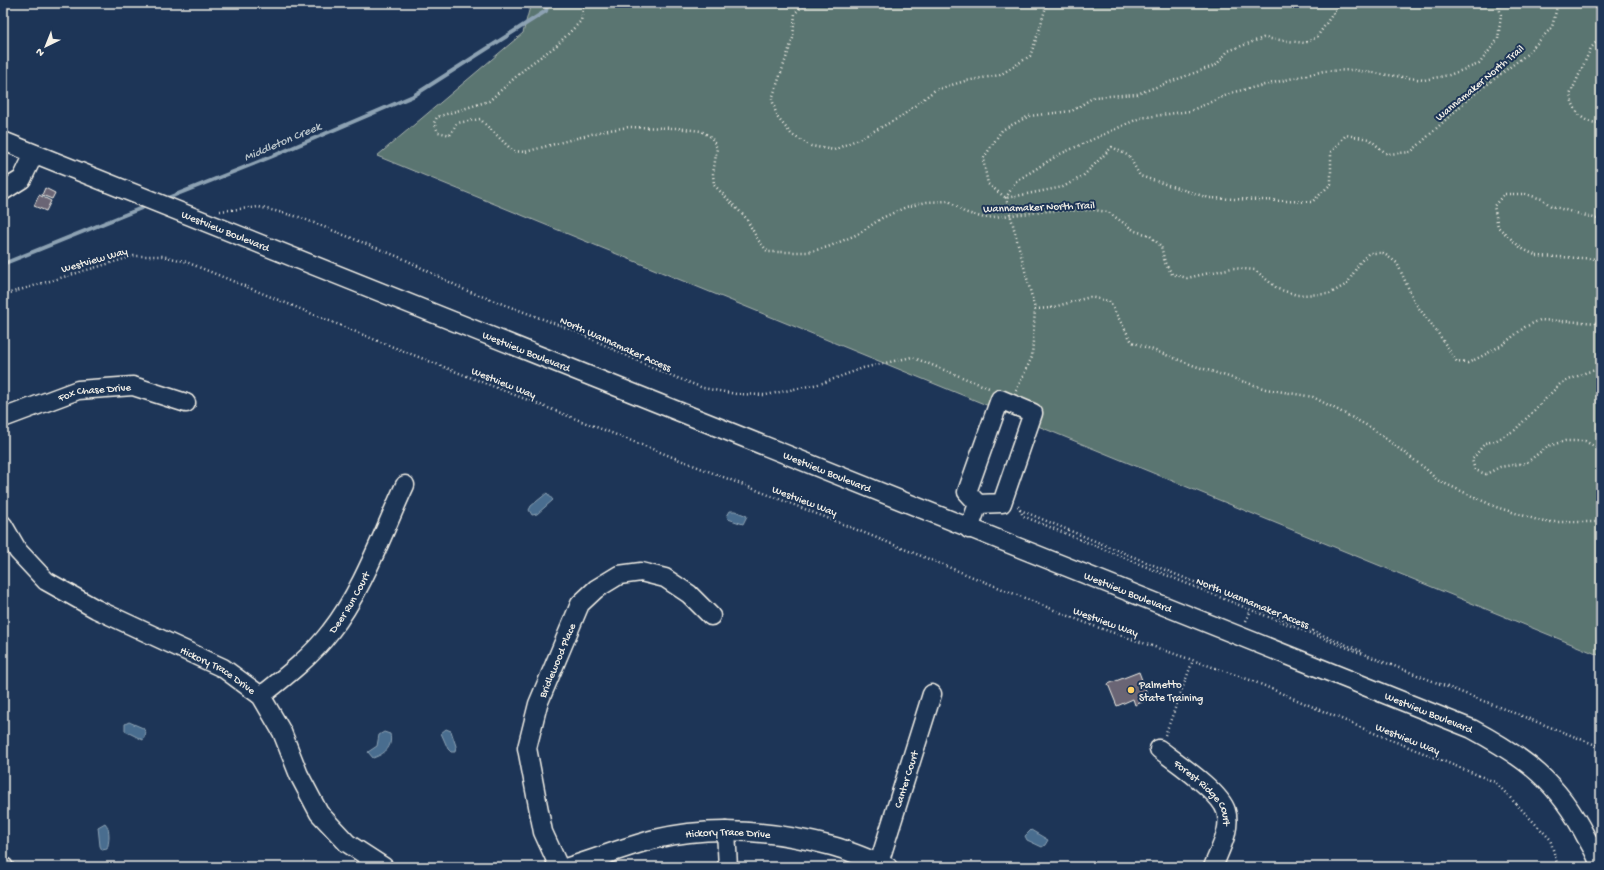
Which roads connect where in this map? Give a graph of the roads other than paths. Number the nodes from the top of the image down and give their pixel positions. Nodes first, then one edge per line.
1 (3, 141) edge
2 (34, 154) junction
3 (3, 191) edge
4 (186, 403) dead end
5 (3, 418) edge
6 (404, 485) dead end
7 (978, 504) junction
8 (3, 525) edge
9 (969, 529) junction
10 (711, 616) dead end
11 (932, 694) dead end
12 (261, 696) junction
13 (1160, 749) road end
14 (726, 831) junction
15 (884, 865) edge
16 (384, 867) edge
17 (559, 867) edge
18 (568, 867) edge
19 (728, 867) edge
20 (1213, 867) edge
21 (1600, 867) edge

1 - 2 street, Westview Boulevard
2 - 3 street
2 - 9 street, Westview Boulevard
4 - 5 street, Fox Chase Drive
6 - 12 street, Deer Run Court
7 - 7 street
7 - 9 street
8 - 12 street, Hickory Trace Drive
9 - 21 street, Westview Boulevard
10 - 17 street, Bridlewood Place
11 - 15 street, Canter Court
12 - 16 street, Hickory Trace Drive
13 - 20 street, Forest Ridge Court
14 - 15 street, Hickory Trace Drive
14 - 18 street, Hickory Trace Drive
14 - 19 street

